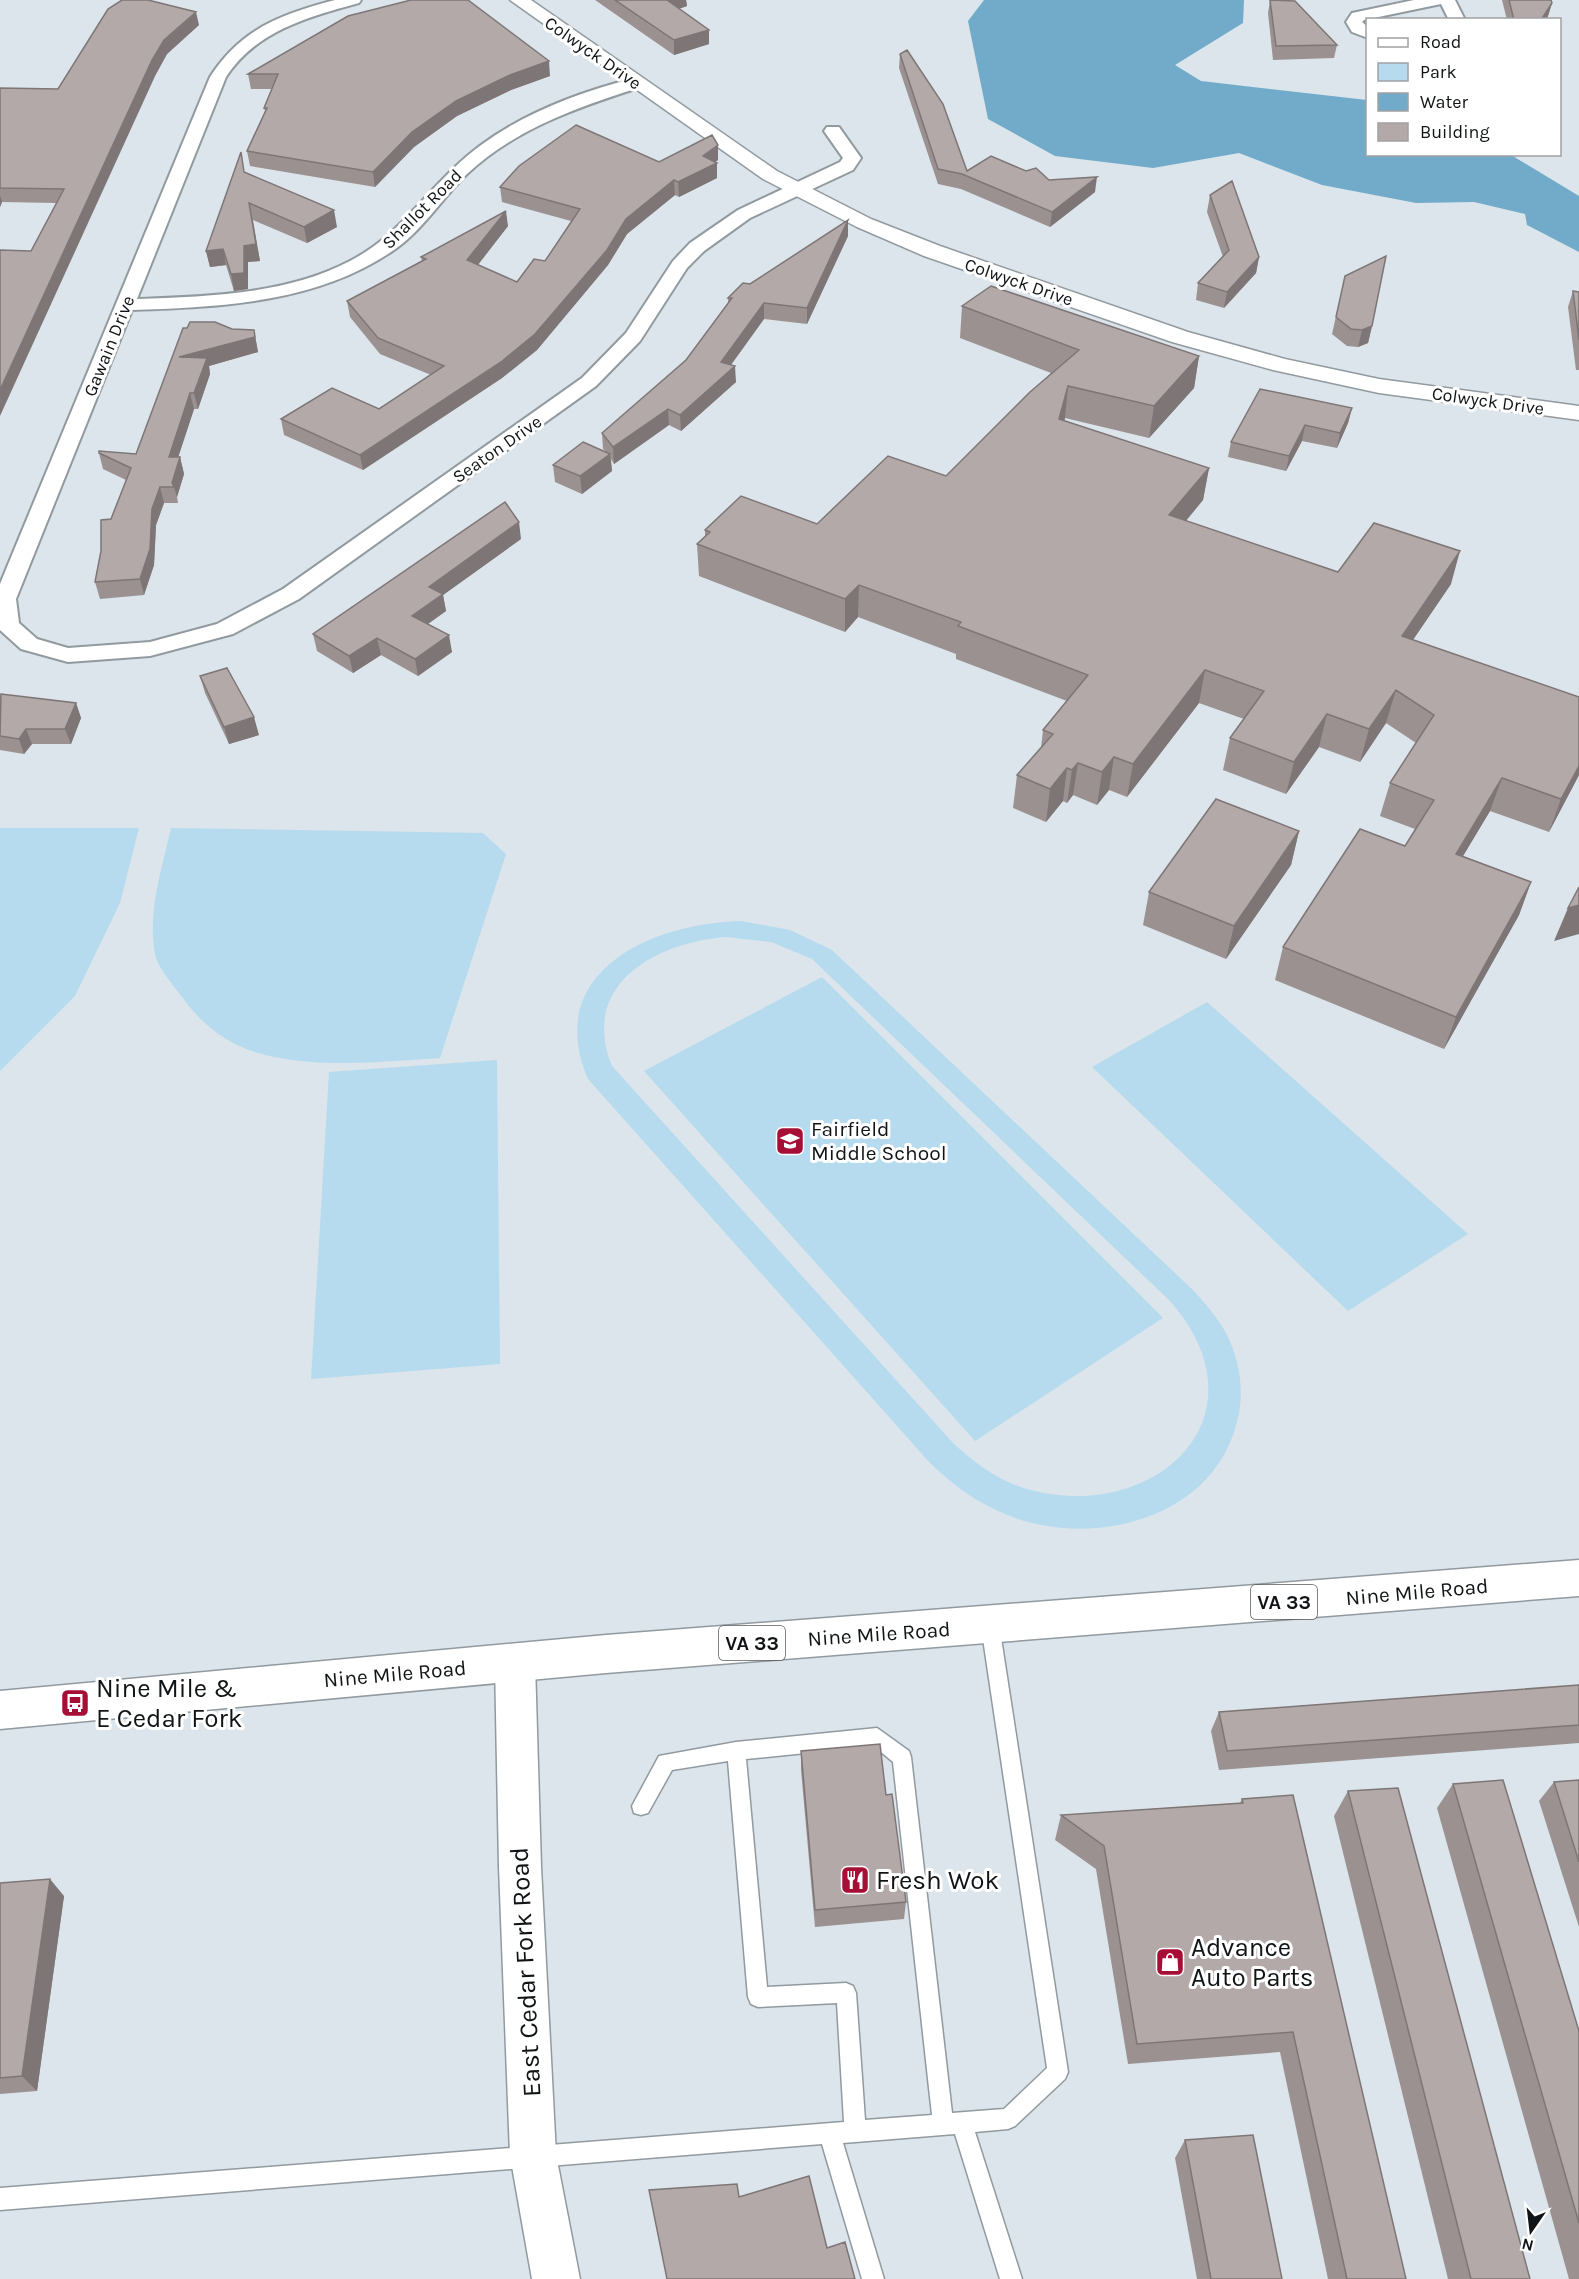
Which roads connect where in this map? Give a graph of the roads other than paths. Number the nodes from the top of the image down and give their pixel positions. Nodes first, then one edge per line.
1 (353, 0) edge
2 (519, 0) edge
3 (1438, 0) edge
4 (1447, 0) edge
5 (1457, 18) edge
6 (1366, 32) edge
7 (635, 83) junction
8 (833, 131) dead end
9 (798, 189) junction
10 (125, 305) junction
11 (1579, 413) edge
12 (150, 649) joint
13 (1579, 1578) edge
14 (990, 1625) junction
15 (515, 1663) junction
16 (0, 1710) edge
17 (736, 1751) junction
18 (641, 1806) dead end
19 (953, 2123) junction
20 (855, 2130) junction
21 (829, 2132) junction
22 (533, 2155) junction
23 (0, 2199) edge
24 (556, 2279) edge
25 (873, 2279) edge
26 (1011, 2279) edge

1 - 10 street, Gawain Drive
2 - 7 street, Colwyck Drive
3 - 6 street
4 - 5 street
7 - 9 street, Colwyck Drive
7 - 10 street, Shallot Road
8 - 9 street, Seaton Drive
9 - 11 street, Colwyck Drive
9 - 12 street, Seaton Drive
10 - 12 street, Gawain Drive
13 - 14 street, Nine Mile Road / VA 33
14 - 15 street, Nine Mile Road / VA 33
14 - 19 lane
15 - 16 street, Nine Mile Road / VA 33
15 - 22 street, East Cedar Fork Road
17 - 18 lane
17 - 19 lane
17 - 20 lane
19 - 20 lane
19 - 26 lane
20 - 21 lane
21 - 22 lane
21 - 25 lane
22 - 23 lane
22 - 24 street, East Cedar Fork Road

